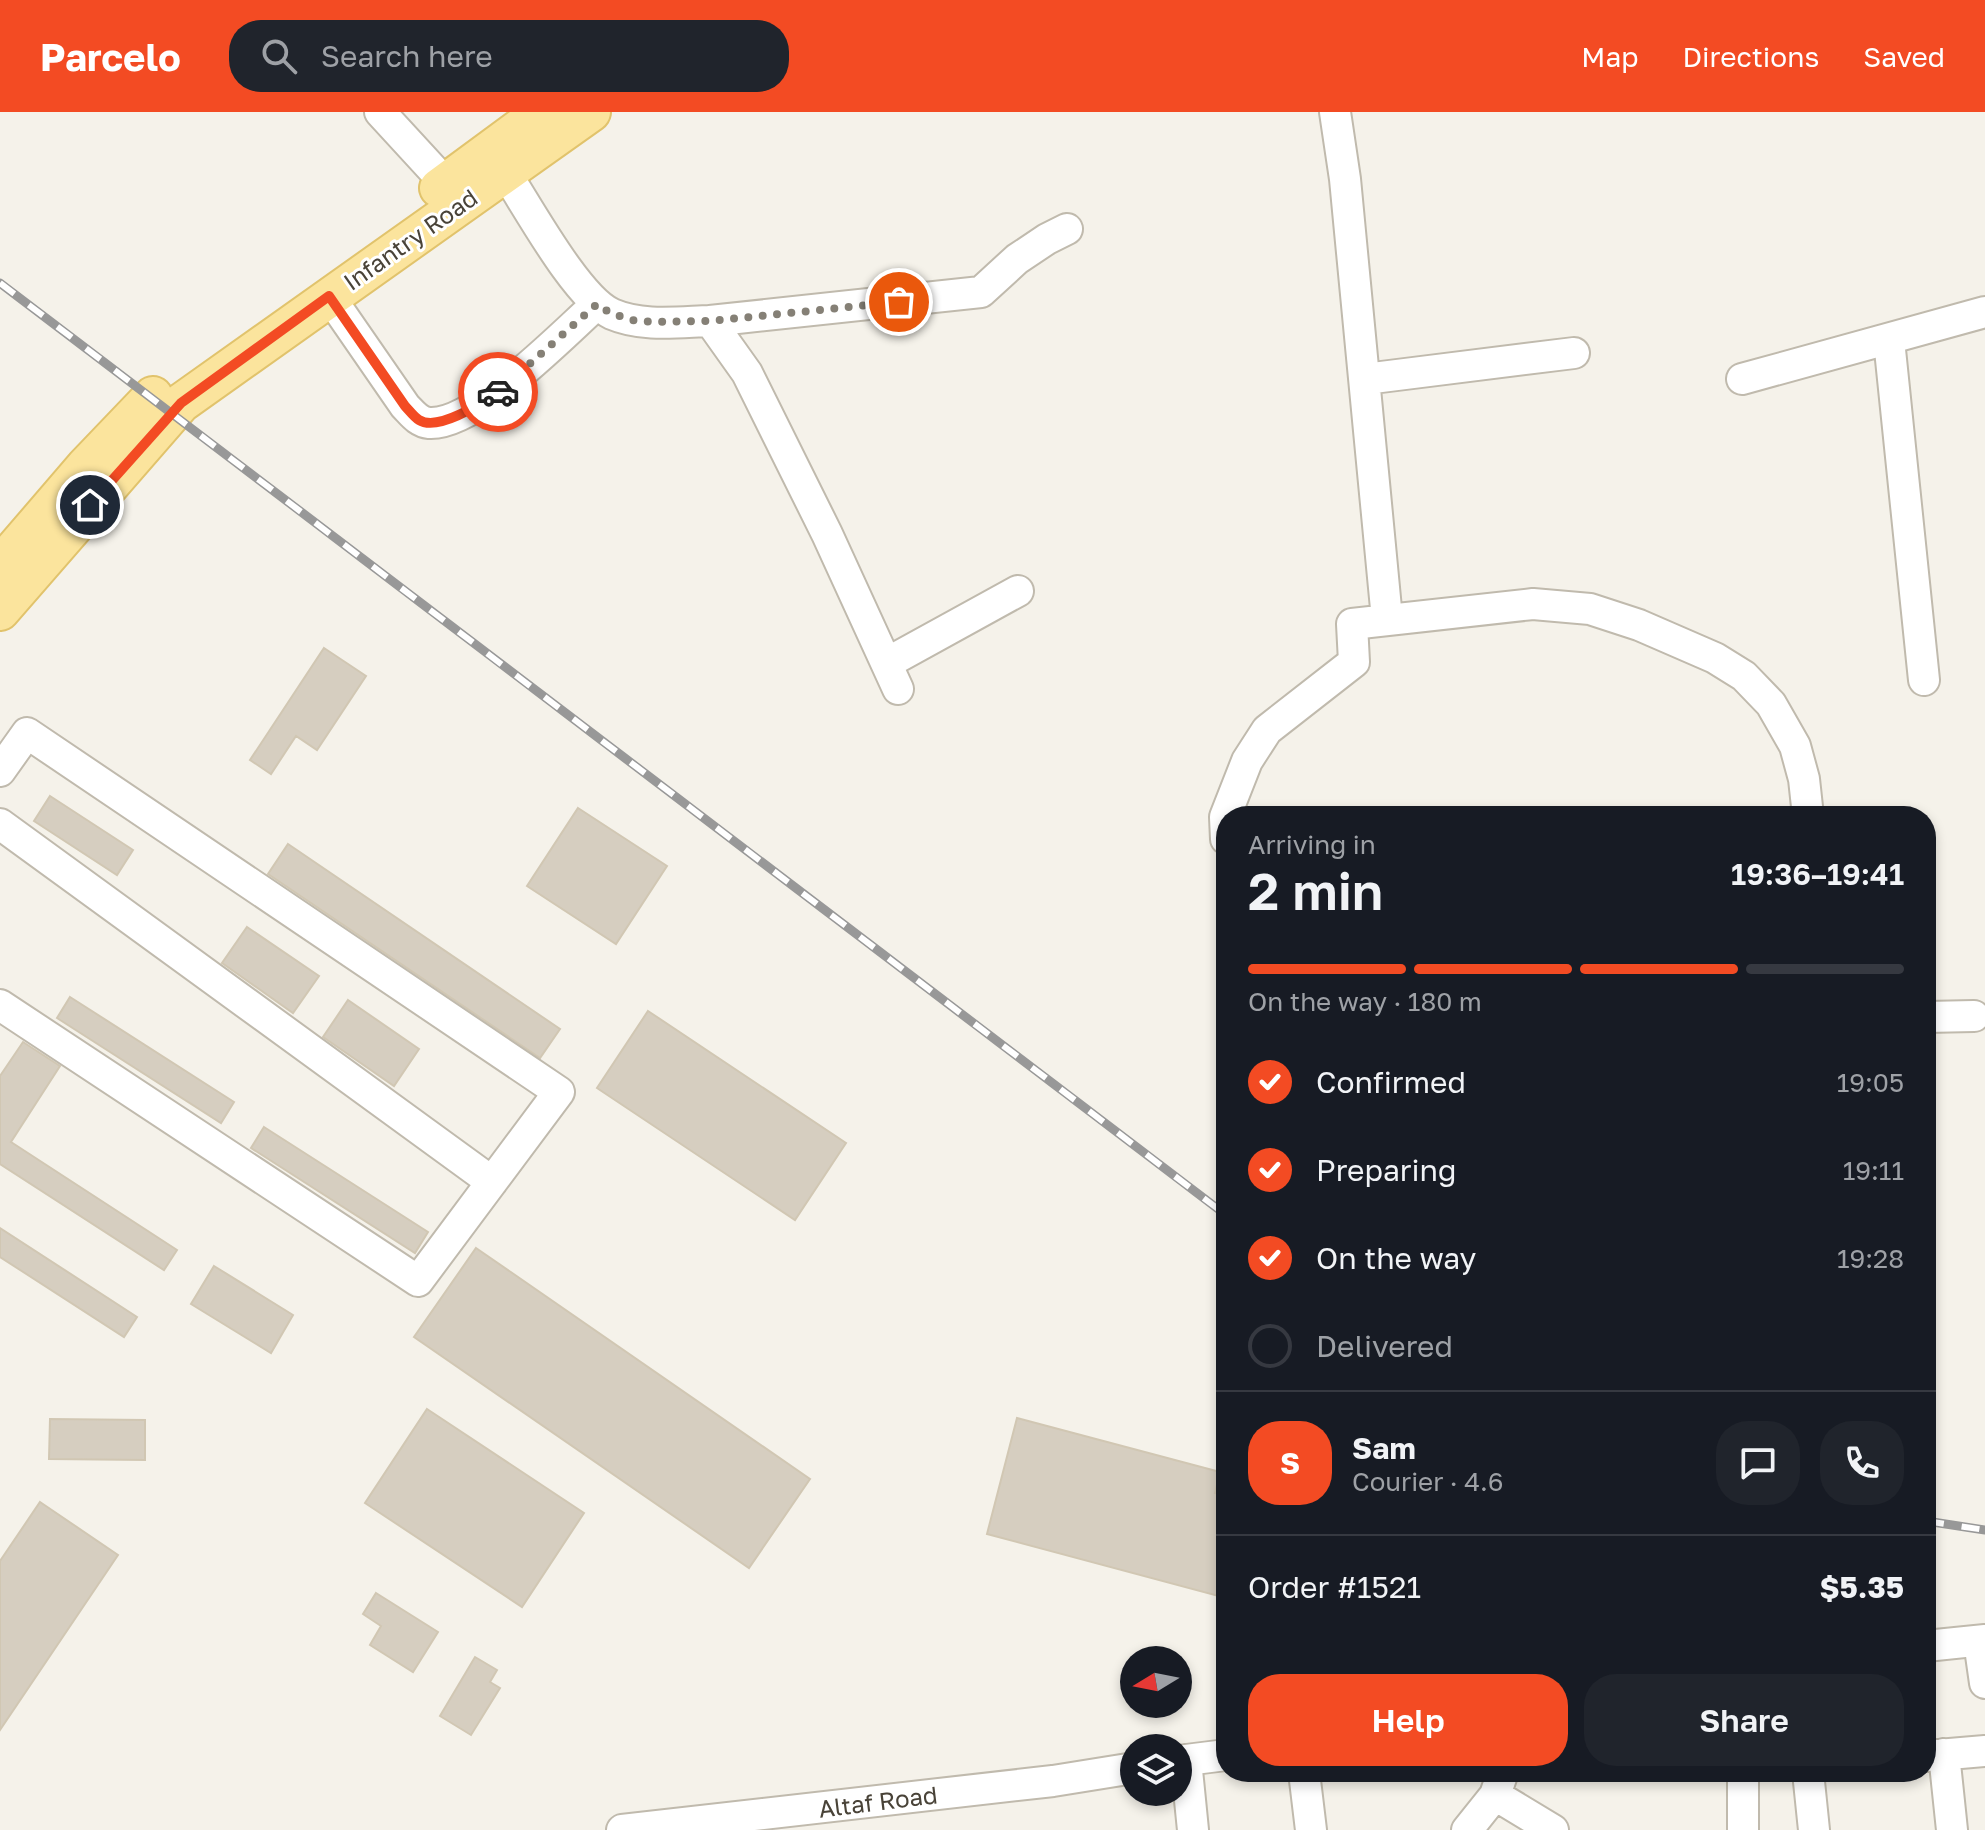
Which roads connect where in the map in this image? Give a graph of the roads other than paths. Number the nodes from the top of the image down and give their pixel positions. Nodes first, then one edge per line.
1 (380, 112) edge
2 (542, 112) edge
3 (591, 112) edge
4 (1335, 112) edge
5 (505, 172) junction
6 (455, 192) junction
7 (1067, 229) dead end
8 (329, 296) junction
9 (597, 304) junction
10 (1985, 312) edge
11 (710, 321) junction
12 (1889, 340) junction
13 (1574, 353) dead end
14 (1365, 379) junction
15 (1742, 379) dead end
16 (0, 566) edge
17 (1018, 591) dead end
18 (0, 611) edge
19 (1387, 619) junction
20 (1924, 680) dead end
21 (1800, 761) junction
22 (0, 771) edge
23 (1229, 806) edge
24 (1807, 806) edge
25 (1819, 806) edge
26 (0, 824) edge
27 (0, 1005) edge
28 (1974, 1016) dead end
29 (1936, 1017) edge
30 (492, 1182) junction
31 (1982, 1641) edge
32 (1936, 1645) edge
33 (1985, 1683) edge
34 (1985, 1751) edge
35 (1936, 1755) edge
36 (1216, 1756) edge
37 (1192, 1759) edge
38 (1936, 1759) edge
39 (1120, 1770) edge
40 (1305, 1782) edge
41 (1743, 1782) edge
42 (1809, 1782) edge
43 (1499, 1784) edge
44 (1189, 1806) edge
45 (622, 1830) edge
46 (1193, 1830) edge
47 (1311, 1830) edge
48 (1467, 1830) edge
49 (1553, 1830) edge
50 (1743, 1830) edge
51 (1814, 1830) edge
52 (1952, 1830) edge

1 - 6 street
2 - 6 main road, Infantry Road
3 - 5 main road, Infantry Road
4 - 14 street
5 - 6 main road, Infantry Road
5 - 9 street
6 - 8 main road, Infantry Road
6 - 16 main road, Infantry Road
7 - 11 street
8 - 9 street
8 - 18 main road, Infantry Road
9 - 11 street
10 - 12 street
11 - 17 street
12 - 15 street
12 - 20 street
13 - 14 street
14 - 19 street
19 - 21 street
19 - 23 street
21 - 24 street
21 - 25 street
22 - 30 street
26 - 30 street
27 - 30 street
28 - 29 street
31 - 32 street
31 - 33 street
34 - 35 street
36 - 37 street
38 - 52 street
39 - 45 street, Altaf Road
40 - 47 street
41 - 50 street
42 - 51 street
43 - 48 street
43 - 49 street
44 - 46 street

